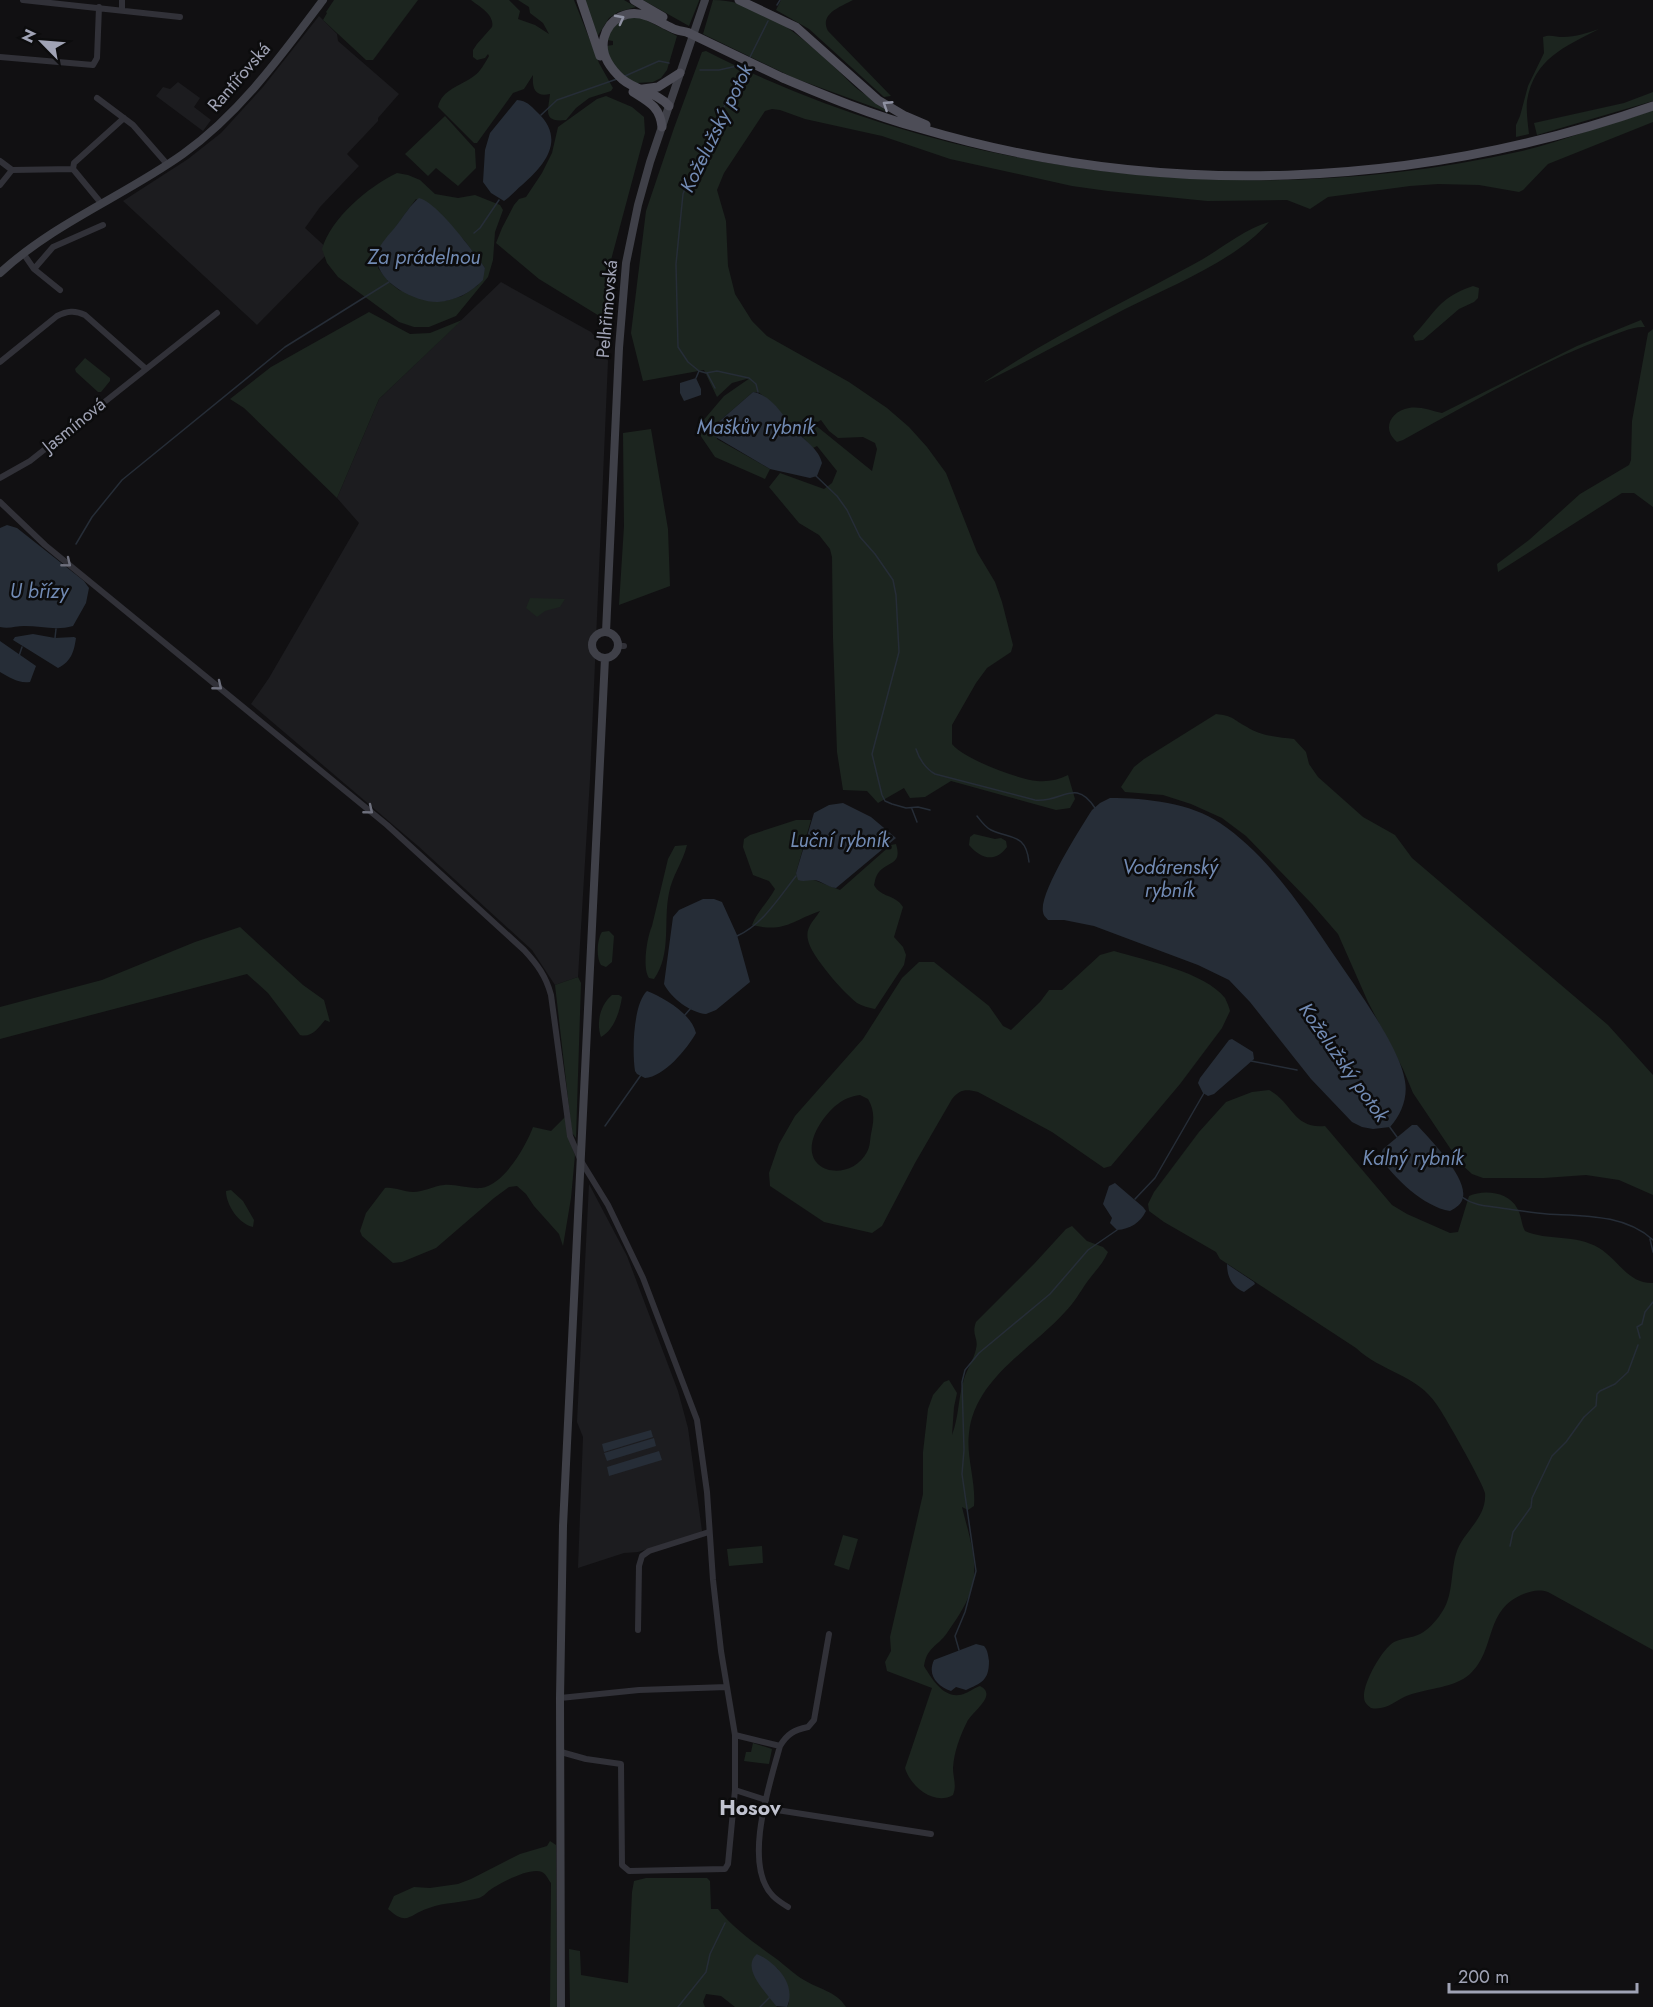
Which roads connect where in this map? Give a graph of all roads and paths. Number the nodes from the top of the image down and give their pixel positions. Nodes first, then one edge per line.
1 (23, 0) edge
2 (122, 0) edge
3 (323, 0) edge
4 (581, 0) edge
5 (633, 0) edge
6 (705, 0) edge
7 (739, 0) edge
8 (99, 8) junction
9 (122, 10) junction
10 (180, 17) dead end
11 (665, 22) junction
12 (0, 57) edge
13 (611, 71) junction
14 (680, 73) junction
15 (621, 81) junction
16 (639, 89) junction
17 (97, 98) dead end
18 (655, 106) junction
19 (669, 106) junction
20 (1653, 106) edge
21 (124, 118) junction
22 (662, 127) junction
23 (1041, 157) junction
24 (0, 161) edge
25 (167, 164) junction
26 (12, 170) junction
27 (73, 170) junction
28 (0, 184) edge
29 (101, 203) junction
30 (103, 225) dead end
31 (23, 253) junction
32 (34, 269) junction
33 (0, 273) edge
34 (60, 290) dead end
35 (217, 313) dead end
36 (0, 362) edge
37 (145, 369) junction
38 (0, 478) edge
39 (0, 502) edge
40 (606, 632) junction
41 (605, 658) junction
42 (581, 1161) junction
43 (710, 1532) junction
44 (638, 1630) dead end
45 (829, 1634) dead end
46 (727, 1687) junction
47 (560, 1698) junction
48 (735, 1735) junction
49 (780, 1746) junction
50 (561, 1752) junction
51 (735, 1791) junction
52 (766, 1800) junction
53 (764, 1808) junction
54 (932, 1834) dead end
55 (788, 1907) dead end
56 (561, 2007) edge

1 - 8 street
2 - 9 street
3 - 25 main road, Rantířovská
4 - 13 main road
5 - 11 main road
6 - 14 main road, Pelhřimovská
23 -> 7 main road
8 - 9 street
8 - 12 street
9 - 10 street
13 -> 11 main road
11 - 23 main road, bridge
13 - 15 main road
14 - 16 main road
14 - 19 main road, Pelhřimovská
15 - 16 main road
15 - 18 main road
16 - 19 main road
17 - 21 street
18 - 19 main road
18 - 22 main road
19 - 22 main road, Pelhřimovská
20 - 23 main road
21 - 25 street
21 - 27 street
22 - 40 main road, Pelhřimovská
24 - 26 street
25 - 29 main road, Rantířovská
26 - 27 street
26 - 28 street
27 - 29 street
29 - 31 main road, Rantířovská
30 - 32 street
31 - 32 street
31 - 33 main road, Rantířovská
32 - 34 street
35 - 37 street, Jasmínová
36 - 37 street
37 - 38 street, Jasmínová
39 -> 42 street
40 - 41 main road
40 - 41 main road
41 - 42 main road
42 - 43 street
42 - 47 main road
43 - 44 street
43 - 46 street
45 - 49 street
46 - 47 street
46 - 48 street
47 - 50 main road
48 - 49 street
48 - 51 street
49 - 52 street
50 - 51 street
50 - 56 main road
51 - 52 street
52 - 53 street
53 - 54 street
53 - 55 street

